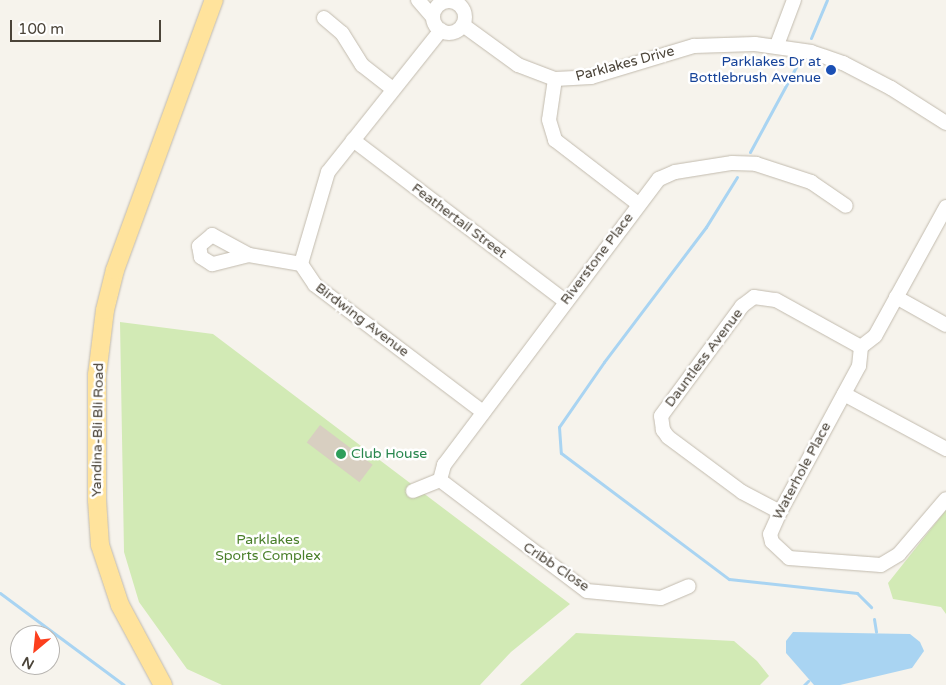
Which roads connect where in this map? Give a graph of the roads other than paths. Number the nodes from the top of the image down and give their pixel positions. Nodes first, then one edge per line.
1 (214, 0) edge
2 (418, 0) edge
3 (794, 0) edge
4 (453, 2) edge
5 (433, 17) junction
6 (324, 18) dead end
7 (463, 25) junction
8 (441, 30) junction
9 (777, 45) junction
10 (555, 79) junction
11 (393, 89) junction
12 (940, 121) edge
13 (946, 134) edge
14 (353, 140) junction
15 (638, 204) junction
16 (846, 206) dead end
17 (946, 207) edge
18 (249, 255) dead end
19 (302, 264) junction
20 (896, 297) junction
21 (566, 301) junction
22 (946, 325) edge
23 (861, 347) junction
24 (844, 394) junction
25 (482, 412) junction
26 (946, 449) edge
27 (440, 480) junction
28 (413, 492) dead end
29 (946, 499) edge
30 (780, 512) junction
31 (689, 586) dead end
32 (163, 685) edge

1 - 32 main road, Yandina-Bli Bli Road
2 - 5 street
3 - 9 street
4 - 5 street
4 - 7 street
5 - 8 street
6 - 11 street
7 - 8 street
7 - 10 street, Parklakes Drive
8 - 11 street
9 - 10 street, Parklakes Drive
9 - 12 street, Parklakes Drive
10 - 15 street
11 - 14 street
12 - 13 street, Parklakes Drive
14 - 19 street
14 - 21 street, Feathertail Street
15 - 16 street, Riverstone Place
15 - 21 street, Riverstone Place
17 - 20 street
18 - 19 street
19 - 25 street, Birdwing Avenue
20 - 22 street
20 - 23 street
21 - 25 street, Riverstone Place
23 - 24 street, Waterhole Place
23 - 30 street, Dauntless Avenue
24 - 26 street
24 - 30 street, Waterhole Place
25 - 27 street, Riverstone Place
27 - 28 street
27 - 31 street, Cribb Close
29 - 30 street, Waterhole Place

